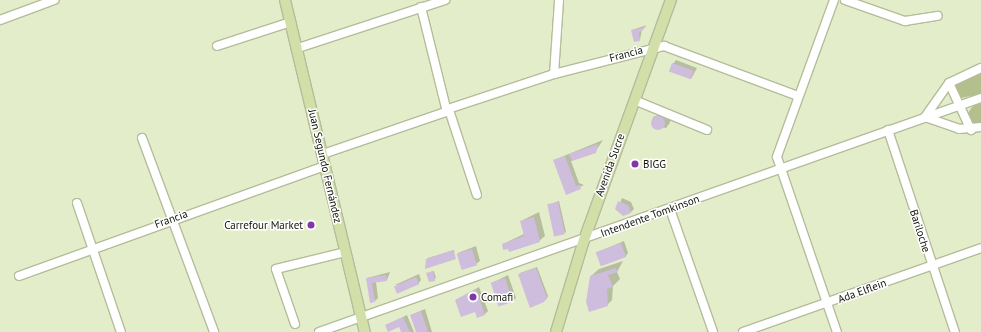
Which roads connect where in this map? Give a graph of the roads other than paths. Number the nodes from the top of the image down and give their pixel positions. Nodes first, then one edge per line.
1 (53, 0) edge
2 (285, 0) edge
3 (445, 0) edge
4 (559, 0) edge
5 (671, 0) edge
6 (834, 0) edge
7 (845, 0) edge
8 (421, 8) junction
9 (938, 16) dead end
10 (0, 20) edge
11 (291, 22) junction
12 (217, 46) dead end
13 (654, 47) junction
14 (298, 48) junction
15 (981, 68) edge
16 (554, 74) junction
17 (949, 83) junction
18 (798, 96) junction
19 (981, 98) edge
20 (634, 100) junction
21 (957, 107) junction
22 (449, 110) junction
23 (925, 117) junction
24 (981, 127) edge
25 (707, 130) dead end
26 (888, 130) junction
27 (971, 130) junction
28 (142, 138) dead end
29 (323, 154) junction
30 (325, 166) junction
31 (780, 169) junction
32 (477, 195) dead end
33 (77, 203) dead end
34 (670, 209) junction
35 (171, 219) junction
36 (584, 240) junction
37 (93, 248) junction
38 (981, 248) edge
39 (345, 252) junction
40 (931, 266) junction
41 (19, 276) dead end
42 (826, 304) junction
43 (359, 318) junction
44 (296, 324) dead end
45 (120, 332) edge
46 (214, 332) edge
47 (318, 332) edge
48 (365, 332) edge
49 (556, 332) edge
50 (712, 332) edge
51 (743, 332) edge
52 (837, 332) edge
53 (955, 332) edge

1 - 10 street
2 - 11 main road, Juan Segundo Fernández
3 - 8 street
4 - 16 street
5 - 13 main road, Avenida Sucre
6 - 18 street
7 - 9 street
8 - 14 street
8 - 22 street
11 - 12 street
11 - 14 main road, Juan Segundo Fernández
13 - 16 street, Francia
13 - 18 street, Francia
13 - 20 main road, Avenida Sucre
14 - 29 main road, Juan Segundo Fernández
15 - 17 street
16 - 22 street, Francia
17 - 21 street
17 - 23 street
18 - 31 street
19 - 21 street, Intendente Tomkinson
20 - 25 street
20 - 36 main road, Avenida Sucre
21 - 23 street, Intendente Tomkinson
21 - 27 street
22 - 29 street, Francia
22 - 32 street
23 - 26 street, Intendente Tomkinson
23 - 27 street
24 - 27 street
26 - 31 street, Intendente Tomkinson
26 - 40 street, Bariloche
28 - 35 street
29 - 30 main road, Juan Segundo Fernández
30 - 35 street, Francia
30 - 39 main road, Juan Segundo Fernández
31 - 34 street, Intendente Tomkinson
31 - 42 street
33 - 37 street
34 - 36 street, Intendente Tomkinson
34 - 50 street
35 - 37 street, Francia
35 - 46 street
36 - 43 street, Intendente Tomkinson
36 - 49 main road, Avenida Sucre
37 - 41 street, Francia
37 - 45 street
38 - 40 street, Ada Elflein
39 - 43 main road, Juan Segundo Fernández
39 - 44 street
40 - 42 street, Ada Elflein
40 - 53 street, Bariloche
42 - 51 street, Ada Elflein
42 - 52 street
43 - 47 street, Intendente Tomkinson
43 - 48 main road, Juan Segundo Fernández

